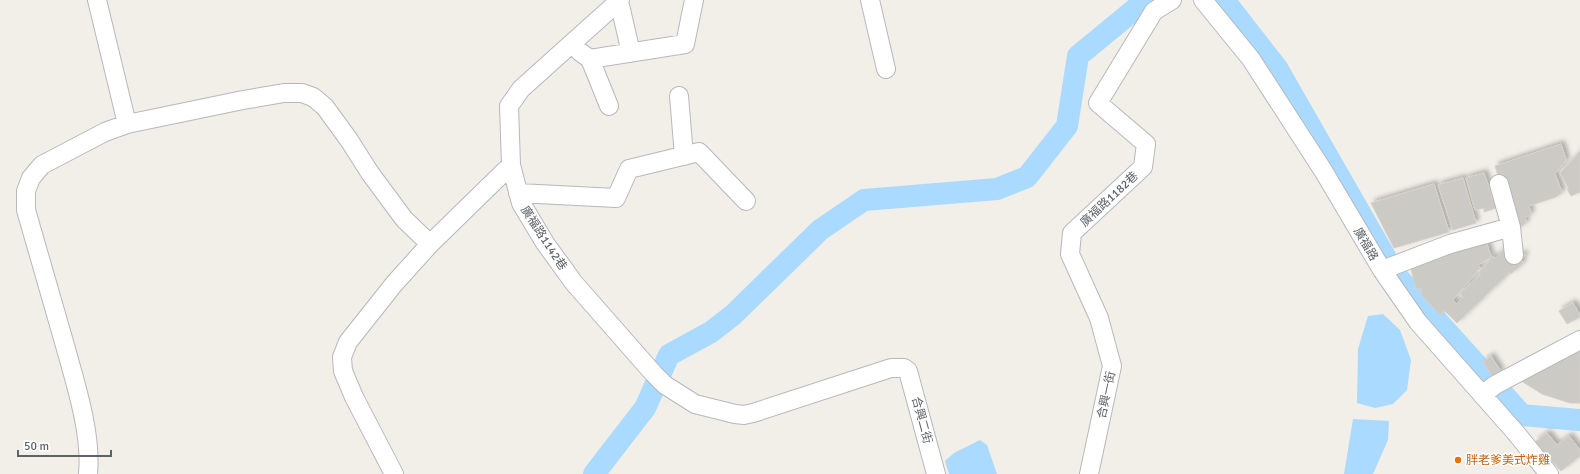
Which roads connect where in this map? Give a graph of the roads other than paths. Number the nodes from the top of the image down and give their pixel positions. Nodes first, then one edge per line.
1 (97, 0) edge
2 (619, 0) edge
3 (694, 0) edge
4 (870, 0) edge
5 (1172, 0) edge
6 (1203, 0) edge
7 (570, 44) junction
8 (631, 53) junction
9 (590, 59) junction
10 (886, 69) dead end
11 (679, 96) dead end
12 (609, 106) dead end
13 (127, 124) junction
14 (684, 156) junction
15 (510, 165) junction
16 (1498, 184) dead end
17 (518, 193) junction
18 (746, 201) dead end
19 (1511, 226) junction
20 (430, 244) junction
21 (1514, 255) dead end
22 (1388, 268) junction
23 (1099, 318) joint
24 (1580, 340) edge
25 (904, 368) joint
26 (1482, 395) junction
27 (88, 474) edge
28 (394, 474) edge
29 (936, 474) edge
30 (1089, 474) edge
31 (1549, 474) edge

1 - 13 street
2 - 7 street, 廣福路1142巷
2 - 8 street
3 - 8 street
4 - 10 street
5 - 23 street, 廣福路1182巷
6 - 22 street, 廣福路
7 - 9 street
7 - 15 street, 廣福路1142巷
8 - 9 street
9 - 12 street
11 - 14 street
13 - 20 street
13 - 27 street
14 - 17 street
14 - 18 street
15 - 17 street, 廣福路1142巷
15 - 20 street
16 - 19 street
17 - 25 street, 廣福路1142巷
19 - 21 street
19 - 22 street
20 - 28 street
22 - 26 street, 廣福路
23 - 30 street, 合興一街
24 - 26 street
25 - 29 street, 合興二街
26 - 31 street, 廣福路

